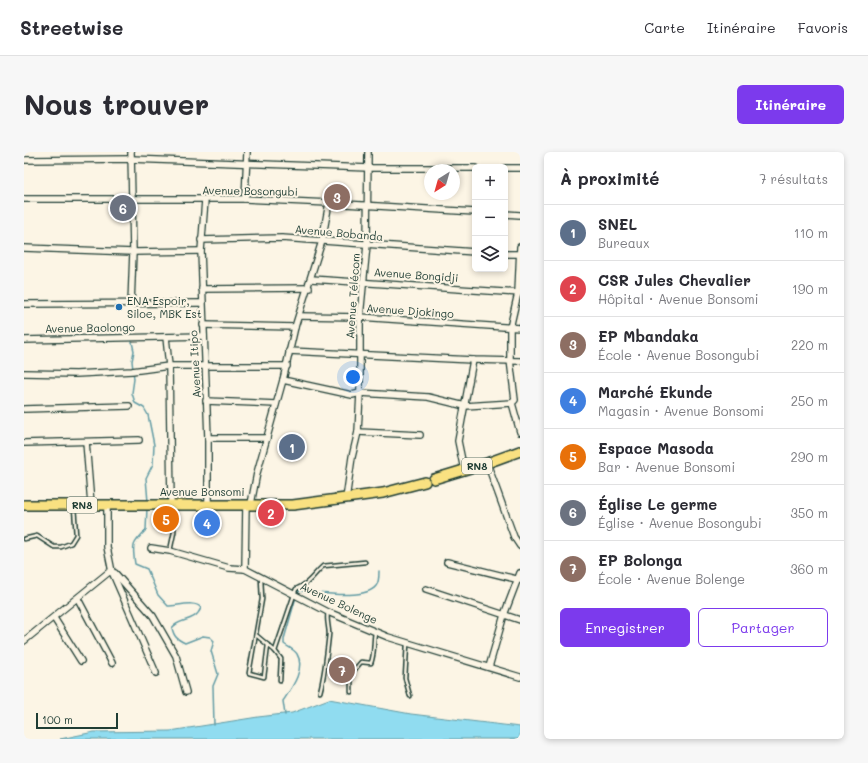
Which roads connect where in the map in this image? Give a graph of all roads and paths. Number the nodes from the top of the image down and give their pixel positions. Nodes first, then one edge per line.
1 (131, 152) edge
2 (247, 152) edge
3 (368, 152) edge
4 (131, 159) junction
5 (24, 160) edge
6 (247, 162) junction
7 (369, 168) junction
8 (472, 168) edge
9 (508, 168) edge
10 (520, 168) edge
11 (132, 198) junction
12 (24, 199) edge
13 (204, 200) junction
14 (245, 200) junction
15 (329, 202) junction
16 (368, 205) junction
17 (472, 212) edge
18 (508, 214) edge
19 (520, 215) edge
20 (201, 240) junction
21 (322, 241) junction
22 (367, 245) junction
23 (520, 247) edge
24 (24, 248) edge
25 (201, 251) junction
26 (133, 252) junction
27 (472, 252) edge
28 (508, 254) edge
29 (520, 254) edge
30 (311, 279) junction
31 (363, 282) junction
32 (309, 288) junction
33 (202, 289) junction
34 (519, 293) edge
35 (24, 304) edge
36 (131, 304) junction
37 (202, 304) junction
38 (299, 316) junction
39 (360, 317) junction
40 (203, 325) junction
41 (295, 327) junction
42 (510, 328) junction
43 (520, 328) edge
44 (204, 336) junction
45 (166, 337) junction
46 (24, 340) edge
47 (289, 351) junction
48 (360, 354) junction
49 (473, 360) junction
50 (510, 360) junction
51 (520, 361) edge
52 (168, 366) junction
53 (206, 366) junction
54 (287, 366) junction
55 (24, 373) edge
56 (284, 380) junction
57 (360, 393) junction
58 (206, 401) junction
59 (516, 401) edge
60 (276, 404) junction
61 (129, 406) dead end
62 (465, 406) junction
63 (24, 409) edge
64 (358, 432) junction
65 (520, 432) edge
66 (420, 435) dead end
67 (208, 438) junction
68 (267, 438) junction
69 (139, 440) dead end
70 (86, 442) junction
71 (24, 443) edge
72 (520, 451) edge
73 (487, 463) junction
74 (464, 470) junction
75 (346, 499) junction
76 (91, 504) junction
77 (106, 504) junction
78 (172, 504) junction
79 (208, 504) junction
80 (248, 504) junction
81 (24, 505) edge
82 (74, 505) junction
83 (24, 539) edge
84 (520, 546) edge
85 (151, 548) dead end
86 (170, 551) junction
87 (365, 562) dead end
88 (447, 562) dead end
89 (245, 569) junction
90 (112, 572) junction
91 (261, 575) junction
92 (519, 577) edge
93 (426, 589) dead end
94 (294, 593) junction
95 (78, 598) junction
96 (328, 612) junction
97 (504, 615) junction
98 (54, 618) junction
99 (520, 620) edge
100 (375, 632) junction
101 (256, 636) junction
102 (24, 641) edge
103 (407, 643) junction
104 (268, 645) junction
105 (275, 651) junction
106 (80, 660) dead end
107 (112, 663) dead end
108 (489, 667) junction
109 (156, 674) dead end
110 (520, 677) edge
111 (280, 680) dead end
112 (186, 692) dead end
113 (320, 692) dead end
114 (350, 692) dead end
115 (410, 696) dead end

1 - 4 street
2 - 6 street
3 - 7 street, Avenue Télécom
4 - 5 street
4 - 6 street
4 - 11 street
6 - 7 street
6 - 14 street
7 - 8 street
7 - 16 street, Avenue Télécom
9 - 10 street
11 - 12 street, Avenue Bosongubi
11 - 13 street, Avenue Bosongubi
11 - 26 street
13 - 14 street, Avenue Bosongubi
13 - 20 street, Avenue Itipo
14 - 15 street, Avenue Bosongubi
15 - 16 street, Avenue Bosongubi
15 - 21 street
16 - 17 street, Avenue Bosongubi
16 - 22 street, Avenue Télécom
18 - 19 street
20 - 21 street, Avenue Bobanda
20 - 25 street, Avenue Itipo
21 - 22 street, Avenue Bobanda
21 - 30 street
22 - 27 street, Avenue Bobanda
22 - 31 street, Avenue Télécom
23 - 29 street
24 - 26 street
25 - 26 street
25 - 33 street, Avenue Itipo
26 - 36 street
28 - 29 street
29 - 34 street
30 - 31 street, Avenue Bongidji
30 - 32 street
31 - 34 street, Avenue Bongidji
31 - 39 street, Avenue Télécom
32 - 33 street
32 - 38 street
33 - 37 street, Avenue Itipo
34 - 42 street
35 - 36 street
36 - 37 street
37 - 40 street, Avenue Itipo
38 - 39 street, Avenue Djokingo
38 - 41 street
39 - 42 street, Avenue Djokingo
39 - 48 street, Avenue Télécom
40 - 41 street
40 - 44 street, Avenue Itipo
41 - 47 street
42 - 43 street, Avenue Djokingo
42 - 50 street
44 - 45 street, Avenue Baolongo
44 - 53 street, Avenue Itipo
45 - 46 street, Avenue Baolongo
45 - 52 street
47 - 48 street
47 - 54 street
48 - 49 street
48 - 57 street, Avenue Télécom
49 - 50 street
49 - 62 street
50 - 51 street
50 - 59 street
52 - 53 street
52 - 55 street
52 - 78 street
53 - 54 street
53 - 58 street, Avenue Itipo
54 - 56 street
56 - 57 street
56 - 60 street
57 - 62 street
57 - 64 street, Avenue Télécom
58 - 60 street
58 - 67 street, Avenue Itipo
59 - 62 street
59 - 65 street
60 - 68 street
61 - 63 street
62 - 74 street
64 - 66 street
64 - 75 street, Avenue Télécom
67 - 68 street
67 - 79 street, Avenue Itipo
68 - 80 street
69 - 70 street
70 - 71 street
70 - 76 street
72 - 73 main road, Avenue Bonsomi / RN8
73 - 74 main road, Avenue Bonsomi / RN8
73 - 84 street
74 - 75 main road, Avenue Bonsomi / RN8
75 - 80 main road, Avenue Bonsomi / RN8
76 - 77 main road, Avenue Bonsomi / RN8
76 - 82 main road, Avenue Bonsomi / RN8
77 - 78 main road, Avenue Bonsomi / RN8
77 - 90 street
78 - 79 main road, Avenue Bonsomi / RN8
78 - 86 lane
79 - 80 main road, Avenue Bonsomi / RN8
80 - 89 street
81 - 82 main road, Avenue Bonsomi / RN8
82 - 83 lane
85 - 86 street, Avenue Bolenge
86 - 89 street, Avenue Bolenge
87 - 94 lane
88 - 92 street
89 - 91 street, Avenue Bolenge
90 - 95 street
90 - 109 street
90 - 112 street
91 - 94 street, Avenue Bolenge
91 - 101 lane
92 - 97 street
93 - 97 street
94 - 96 street, Avenue Bolenge
94 - 105 lane
95 - 98 street
95 - 107 street
96 - 100 street, Avenue Bolenge
96 - 113 lane
97 - 99 street
97 - 108 street
98 - 102 street
98 - 106 street
100 - 103 street, Avenue Bolenge
100 - 114 lane
101 - 104 lane
101 - 104 lane
103 - 108 street, Avenue Bolenge
103 - 115 lane
104 - 105 lane
105 - 111 lane
108 - 110 street, Avenue Bolenge

